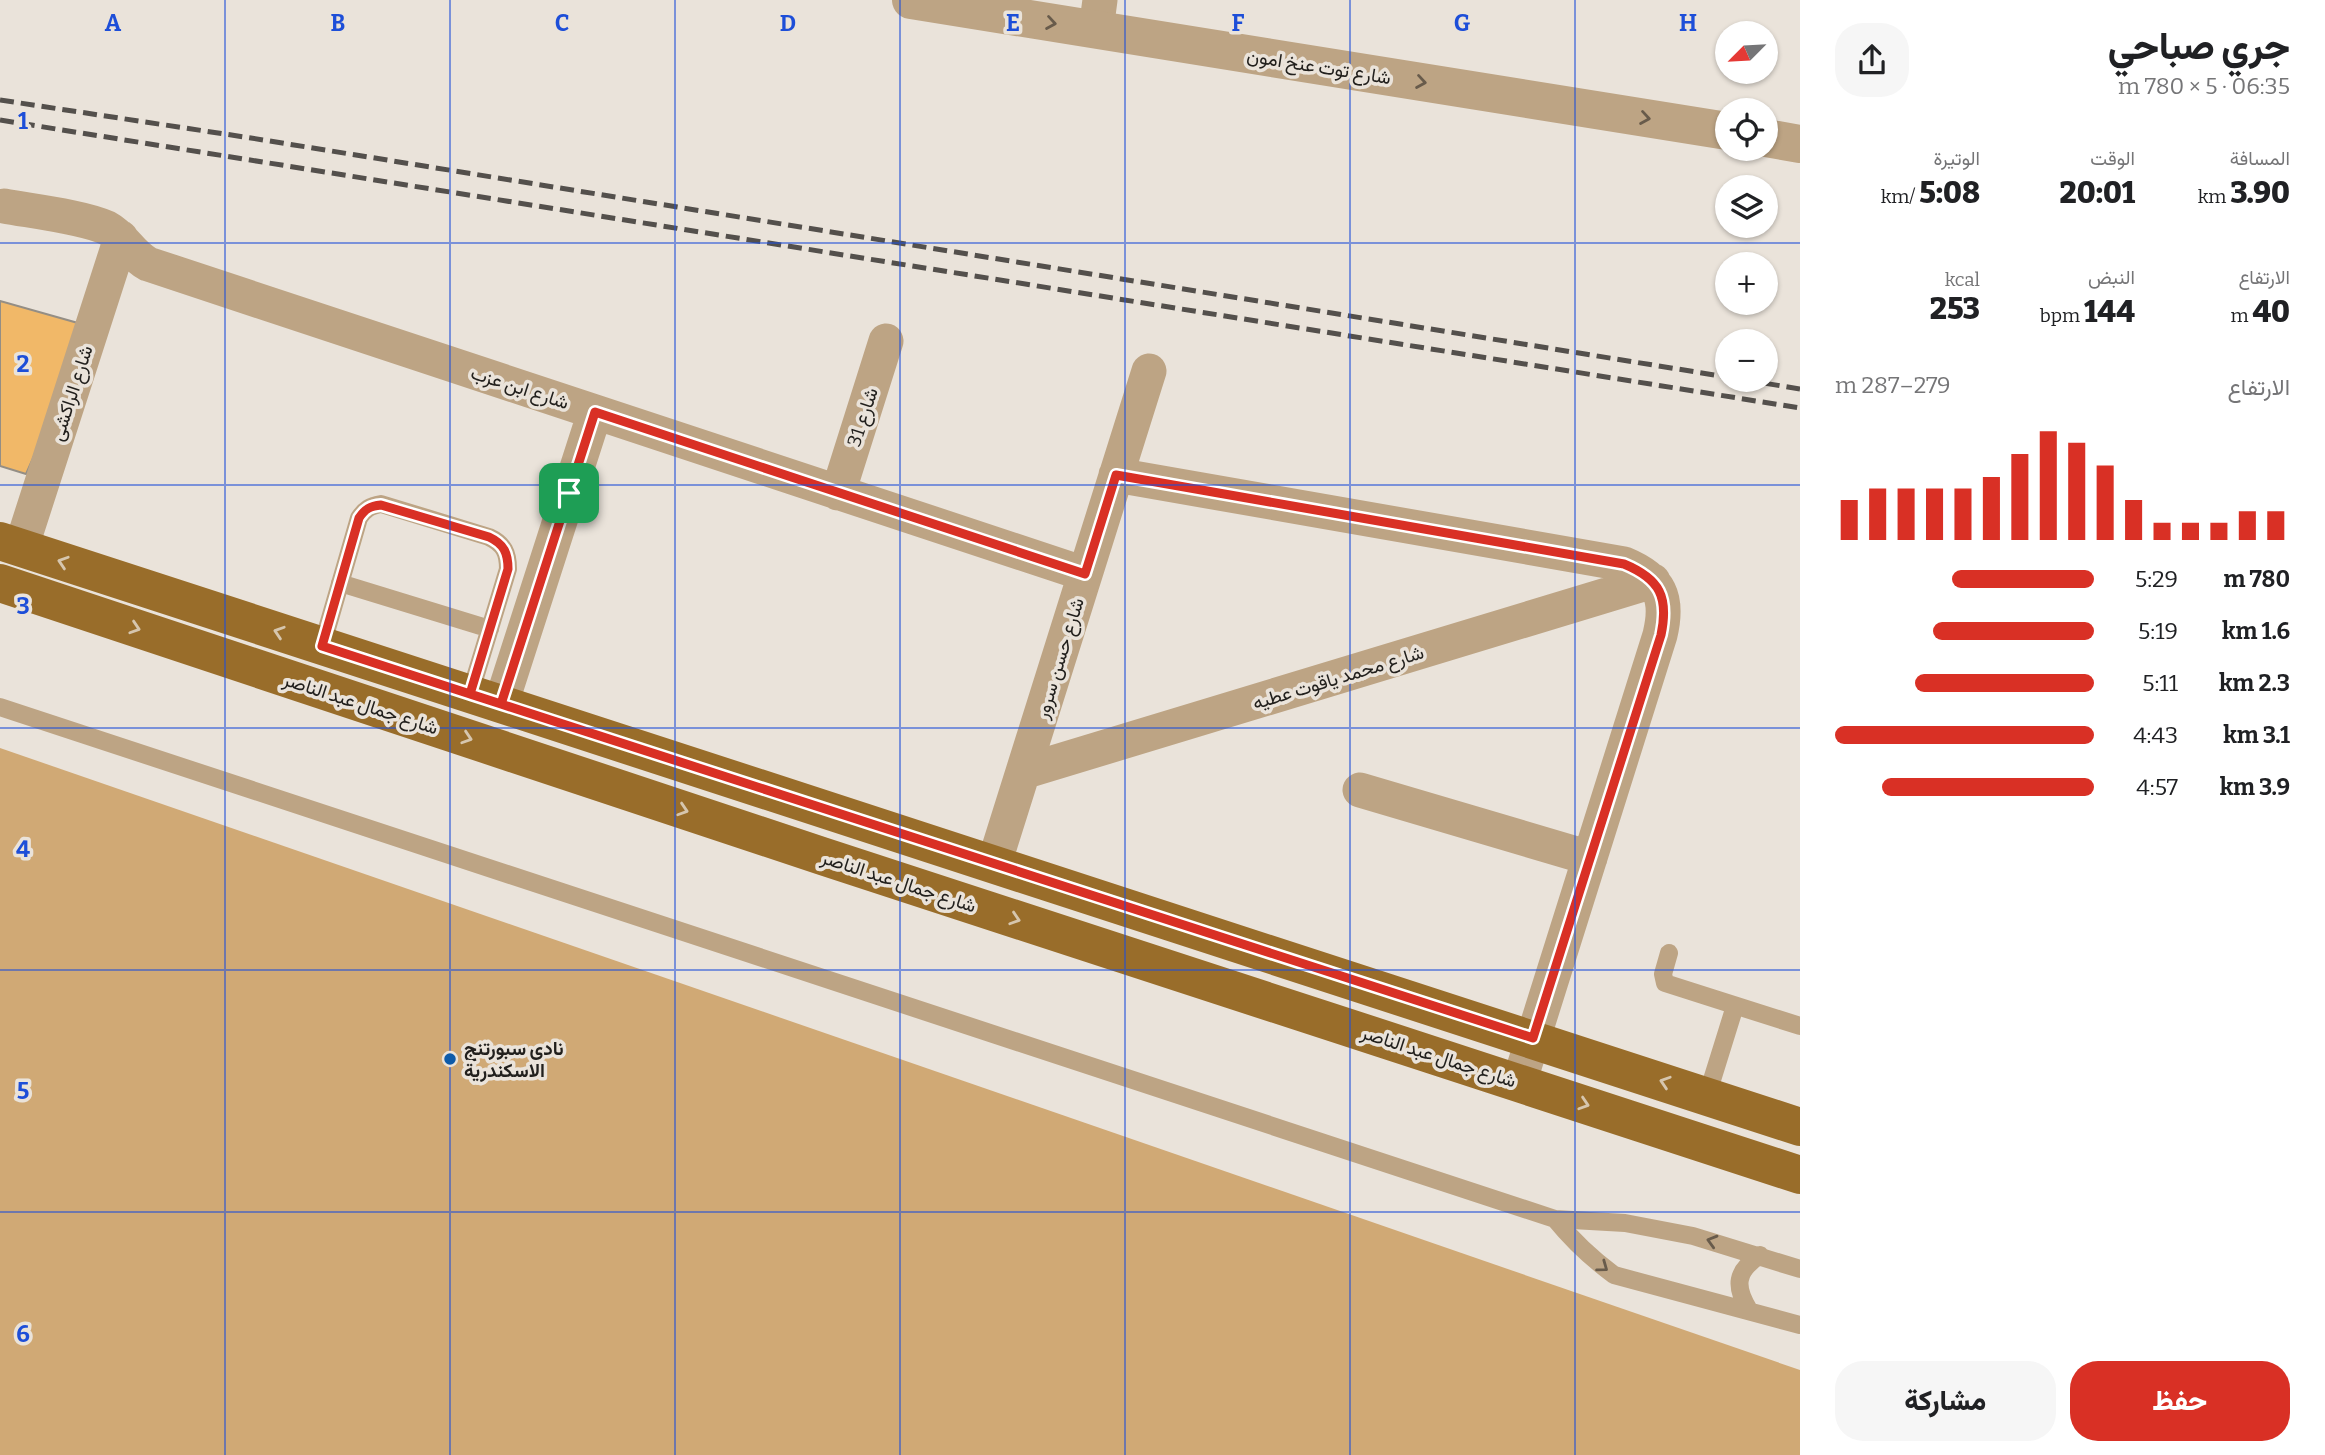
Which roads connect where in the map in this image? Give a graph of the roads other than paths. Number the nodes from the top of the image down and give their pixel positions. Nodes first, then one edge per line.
1 (911, 0) edge
2 (1098, 15) edge
3 (1715, 129) edge
4 (1778, 140) edge
5 (1800, 144) edge
6 (4, 206) dead end
7 (121, 238) junction
8 (886, 341) dead end
9 (1149, 371) dead end
10 (595, 412) junction
11 (1116, 475) junction
12 (838, 492) junction
13 (10, 545) edge
14 (1085, 574) junction
15 (0, 583) edge
16 (340, 583) junction
17 (1657, 588) junction
18 (490, 629) junction
19 (322, 646) junction
20 (486, 699) junction
21 (0, 707) edge
22 (1023, 772) junction
23 (1360, 790) dead end
24 (1590, 858) junction
25 (994, 864) junction
26 (1669, 953) dead end
27 (1735, 1006) junction
28 (1800, 1026) edge
29 (1533, 1038) junction
30 (1519, 1083) junction
31 (1707, 1096) junction
32 (1800, 1127) edge
33 (1800, 1175) edge
34 (1555, 1219) junction
35 (1760, 1255) junction
36 (1800, 1269) edge
37 (1749, 1310) junction
38 (1800, 1325) edge

1 -> 2 street, شارع توت عنخ امون
2 -> 3 street, شارع توت عنخ امون
4 - 5 street
6 - 7 street, شارع ابن عزب
7 - 10 street, شارع ابن عزب
7 - 13 street, شارع الراكشى
8 - 12 street, شارع 31
9 - 11 street, شارع حسن سرور
10 - 12 street, شارع ابن عزب
10 - 20 street
11 - 14 street, شارع حسن سرور
11 - 17 street
12 - 14 street, شارع ابن عزب
19 -> 13 main road
14 - 22 street, شارع حسن سرور
15 -> 30 main road, شارع جمال عبد الناصر
16 - 18 lane
16 - 18 lane
16 - 19 lane
17 - 22 street, شارع محمد ياقوت عطيه
17 - 24 street
18 - 20 lane
19 - 20 main road
20 - 25 main road
21 - 34 lane
22 - 25 street, شارع حسن سرور
23 - 24 street
24 - 29 street
25 - 29 main road
26 - 27 lane
27 - 28 lane
27 - 31 lane
29 - 30 street
31 -> 29 main road
30 -> 33 main road, شارع جمال عبد الناصر
31 - 32 main road
35 -> 34 lane
34 -> 37 lane
35 - 36 lane
35 - 37 lane
37 - 38 lane

